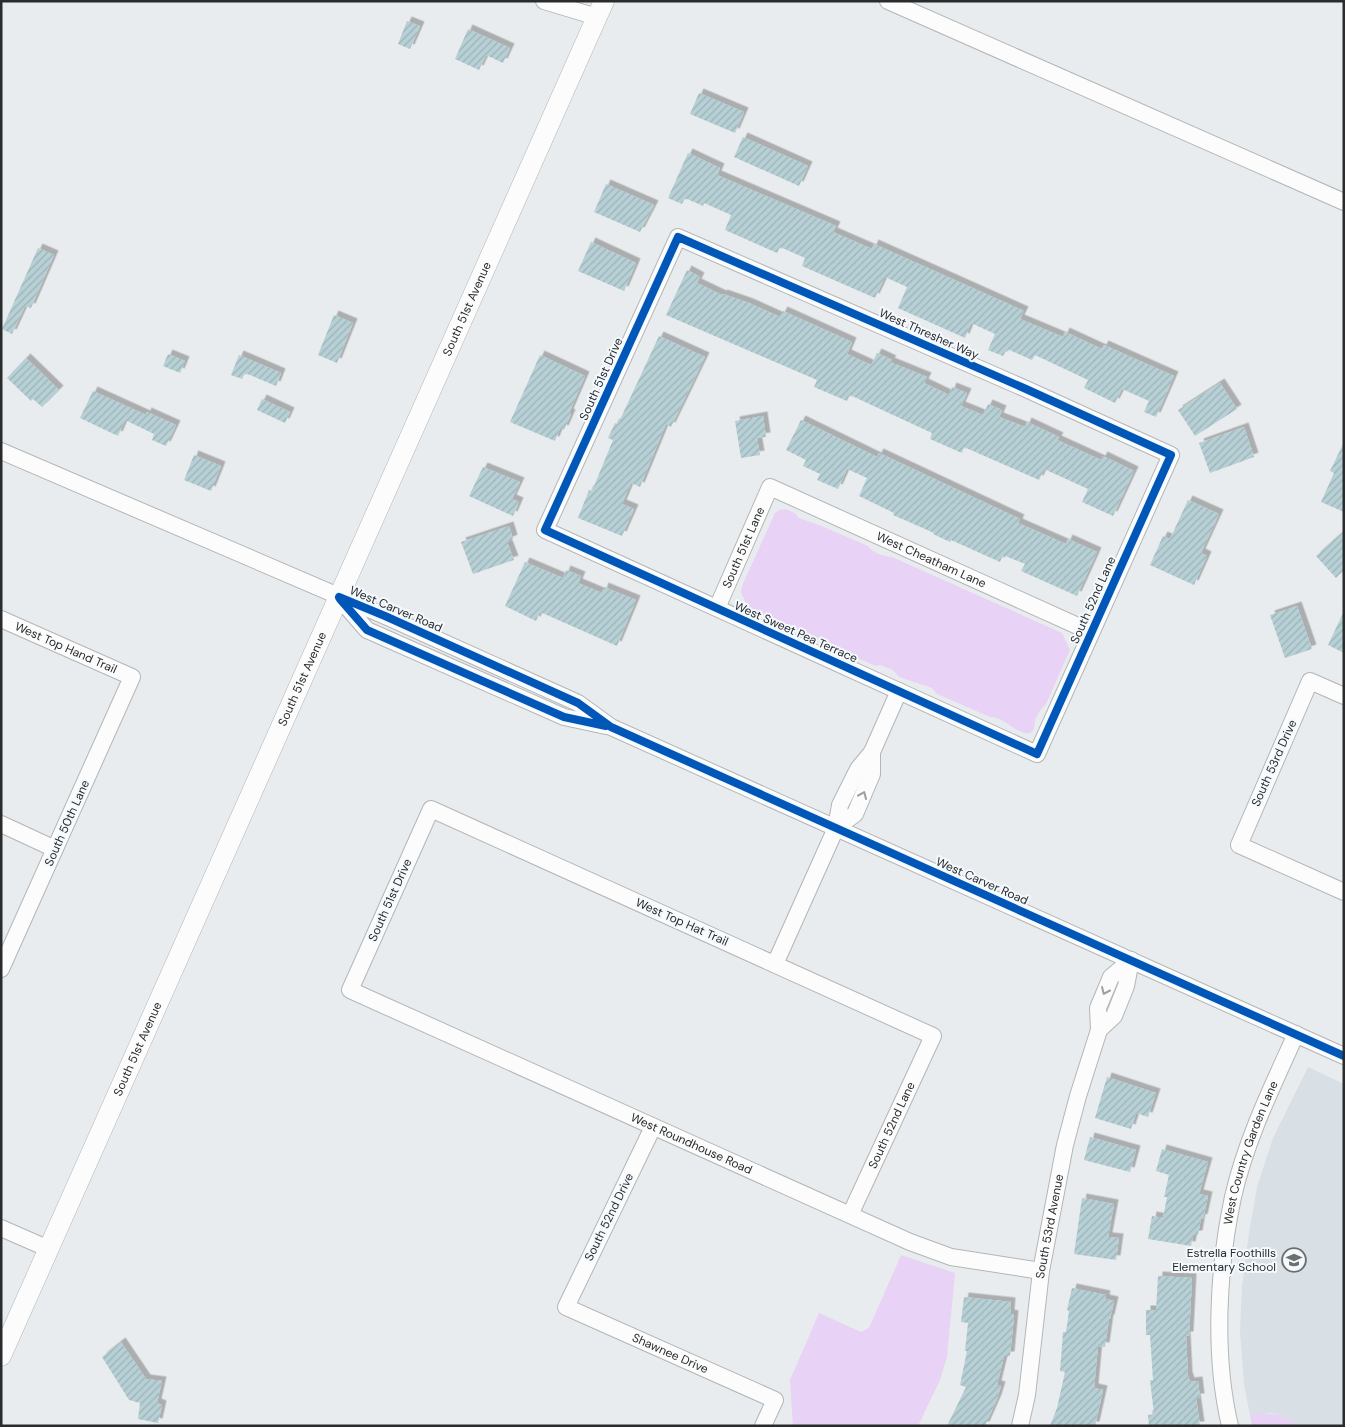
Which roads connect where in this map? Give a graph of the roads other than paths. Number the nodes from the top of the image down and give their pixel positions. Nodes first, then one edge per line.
1 (544, 1) edge
2 (888, 1) edge
3 (601, 9) edge
4 (1344, 202) edge
5 (678, 237) joint
6 (1, 451) edge
7 (1171, 455) joint
8 (770, 487) joint
9 (545, 530) joint
10 (339, 597) junction
11 (716, 608) junction
12 (1, 619) edge
13 (1091, 632) junction
14 (132, 677) joint
15 (899, 691) junction
16 (1344, 696) edge
17 (1037, 754) joint
18 (431, 809) joint
19 (1, 824) edge
20 (836, 828) junction
21 (55, 849) junction
22 (1344, 892) edge
23 (1131, 960) junction
24 (775, 964) junction
25 (1, 970) edge
26 (350, 990) joint
27 (1296, 1034) junction
28 (934, 1036) joint
29 (1344, 1056) edge
30 (653, 1127) junction
31 (850, 1215) junction
32 (1, 1228) edge
33 (49, 1250) junction
34 (1041, 1271) junction
35 (566, 1307) joint
36 (1, 1356) edge
37 (764, 1426) edge
38 (1020, 1426) edge
39 (1230, 1426) edge

1 - 3 street
2 - 4 street
3 - 10 main road, South 51st Avenue
5 - 7 street, West Thresher Way
5 - 9 street, South 51st Drive
6 - 10 street, West Carver Road
7 - 13 street, South 52nd Lane
8 - 11 street, South 51st Lane
8 - 13 street, West Cheatham Lane
9 - 11 street, West Sweet Pea Terrace
10 - 20 street, West Carver Road
10 - 33 main road, South 51st Avenue
11 - 15 street, West Sweet Pea Terrace
12 - 14 street, West Top Hand Trail
13 - 17 street, South 52nd Lane
14 - 21 street, South 50th Lane
15 - 17 street, West Sweet Pea Terrace
15 - 20 street
16 - 22 street, South 53rd Drive
18 - 24 street, West Top Hat Trail
18 - 26 street, South 51st Drive
19 - 21 street
20 - 23 street, West Carver Road
20 - 24 street
21 - 25 street, South 50th Lane
23 - 27 street, West Carver Road
23 - 34 street, South 53rd Avenue
24 - 28 street, West Top Hat Trail
26 - 30 street, West Roundhouse Road
27 - 29 street, West Carver Road
27 - 39 street, West Country Garden Lane
28 - 31 street, South 52nd Lane
30 - 31 street, West Roundhouse Road
30 - 35 street, South 52nd Drive
31 - 34 street, West Roundhouse Road
32 - 33 street
33 - 36 main road, South 51st Avenue
34 - 38 street, South 53rd Avenue
35 - 37 street, Shawnee Drive

